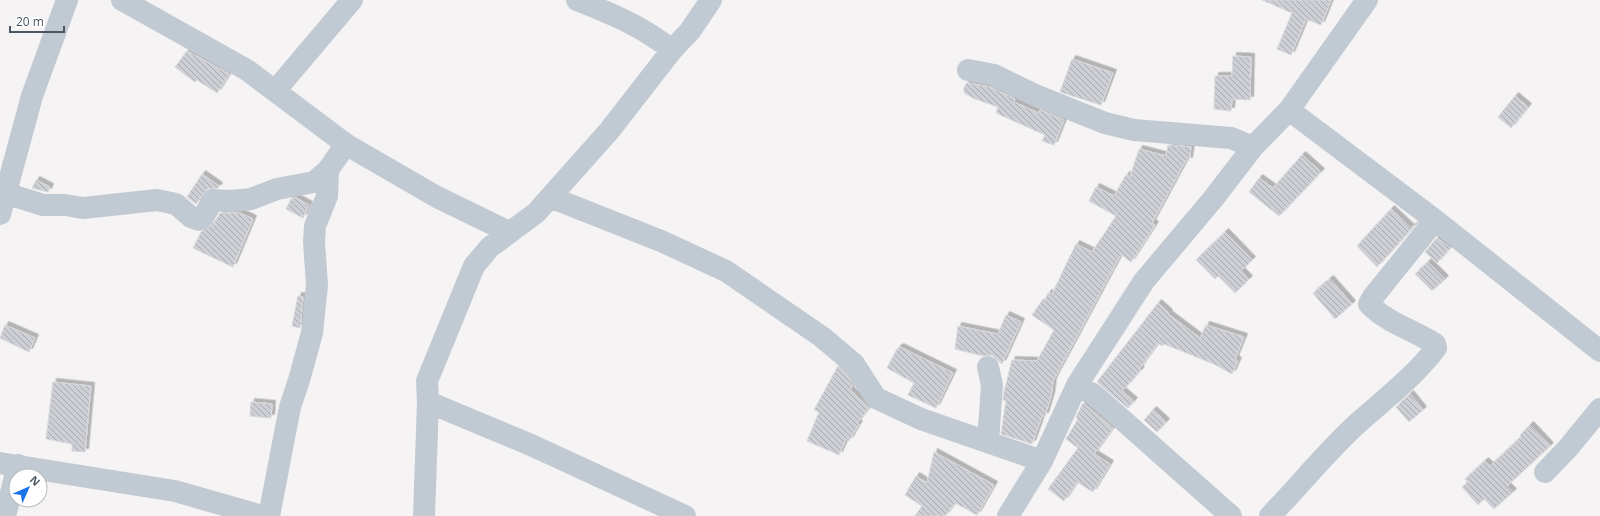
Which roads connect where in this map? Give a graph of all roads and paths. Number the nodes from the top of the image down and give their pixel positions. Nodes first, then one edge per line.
1 (68, 0) edge
2 (122, 0) edge
3 (352, 0) edge
4 (577, 0) edge
5 (711, 0) edge
6 (1367, 0) edge
7 (672, 50) junction
8 (968, 70) dead end
9 (275, 91) junction
10 (1289, 110) junction
11 (346, 144) junction
12 (1253, 147) junction
13 (328, 170) junction
14 (550, 197) junction
15 (3, 204) edge
16 (1435, 220) junction
17 (510, 232) junction
18 (1600, 351) edge
19 (988, 366) dead end
20 (1077, 385) junction
21 (428, 402) junction
22 (1600, 409) edge
23 (988, 442) junction
24 (1042, 461) junction
25 (9, 464) edge
26 (1545, 472) dead end
27 (5, 516) edge
28 (262, 516) edge
29 (269, 516) edge
30 (424, 516) edge
31 (685, 516) edge
32 (1008, 516) edge
33 (1231, 516) edge
34 (1270, 516) edge

1 - 15 street
2 - 9 street
3 - 9 street
4 - 7 street
5 - 7 street
6 - 10 street
7 - 14 street
8 - 12 street
9 - 11 street
10 - 12 street
10 - 16 street
11 - 13 street
11 - 17 street
12 - 20 street
13 - 15 street
13 - 29 street
14 - 17 street
14 - 23 street
16 - 18 street
16 - 34 street
17 - 21 street
19 - 23 street
20 - 24 street
20 - 33 street
21 - 30 street
21 - 31 street
22 - 26 street
23 - 24 street
24 - 32 street
25 - 27 street
25 - 28 street

